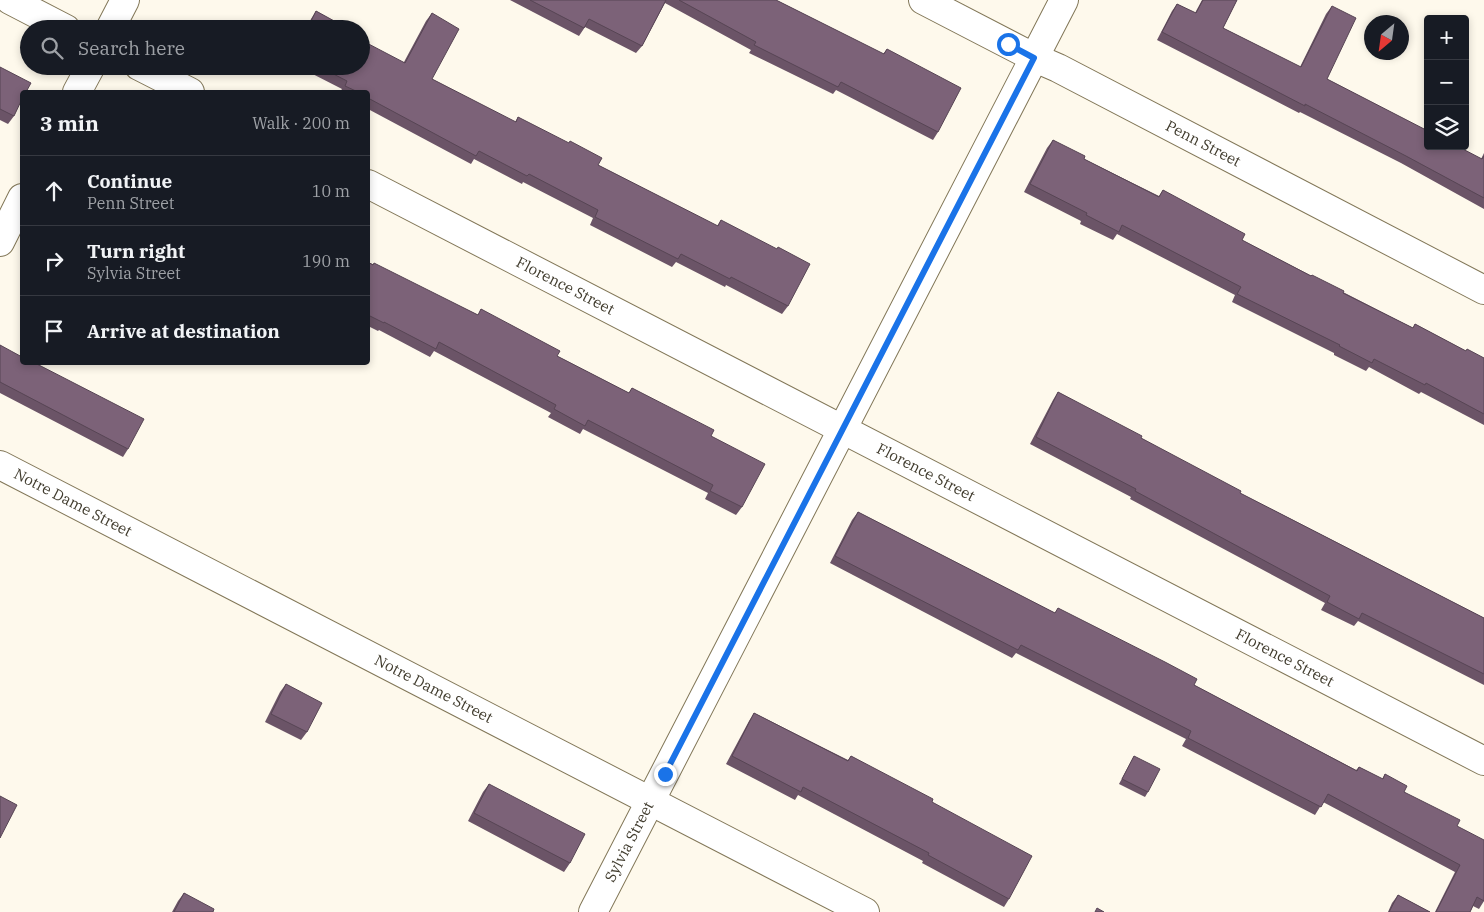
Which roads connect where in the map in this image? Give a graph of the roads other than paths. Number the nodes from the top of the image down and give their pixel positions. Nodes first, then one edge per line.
1 (10, 0) edge
2 (125, 0) edge
3 (923, 0) edge
4 (1064, 0) edge
5 (49, 20) edge
6 (115, 20) edge
7 (1034, 58) junction
8 (86, 75) edge
9 (157, 75) edge
10 (78, 90) edge
11 (186, 90) edge
12 (370, 185) edge
13 (20, 202) edge
14 (0, 242) edge
15 (1484, 290) edge
16 (842, 430) junction
17 (0, 465) edge
18 (1484, 761) edge
19 (650, 801) junction
20 (593, 912) edge
21 (865, 912) edge

1 - 5 street
2 - 6 street
3 - 7 street, Penn Street
4 - 7 street, Sylvia Street
7 - 15 street, Penn Street
7 - 16 street, Sylvia Street
8 - 10 street
9 - 11 street
12 - 16 street, Florence Street
13 - 14 street
16 - 18 street, Florence Street
16 - 19 street, Sylvia Street
17 - 19 street, Notre Dame Street
19 - 20 street, Sylvia Street
19 - 21 street, Notre Dame Street

